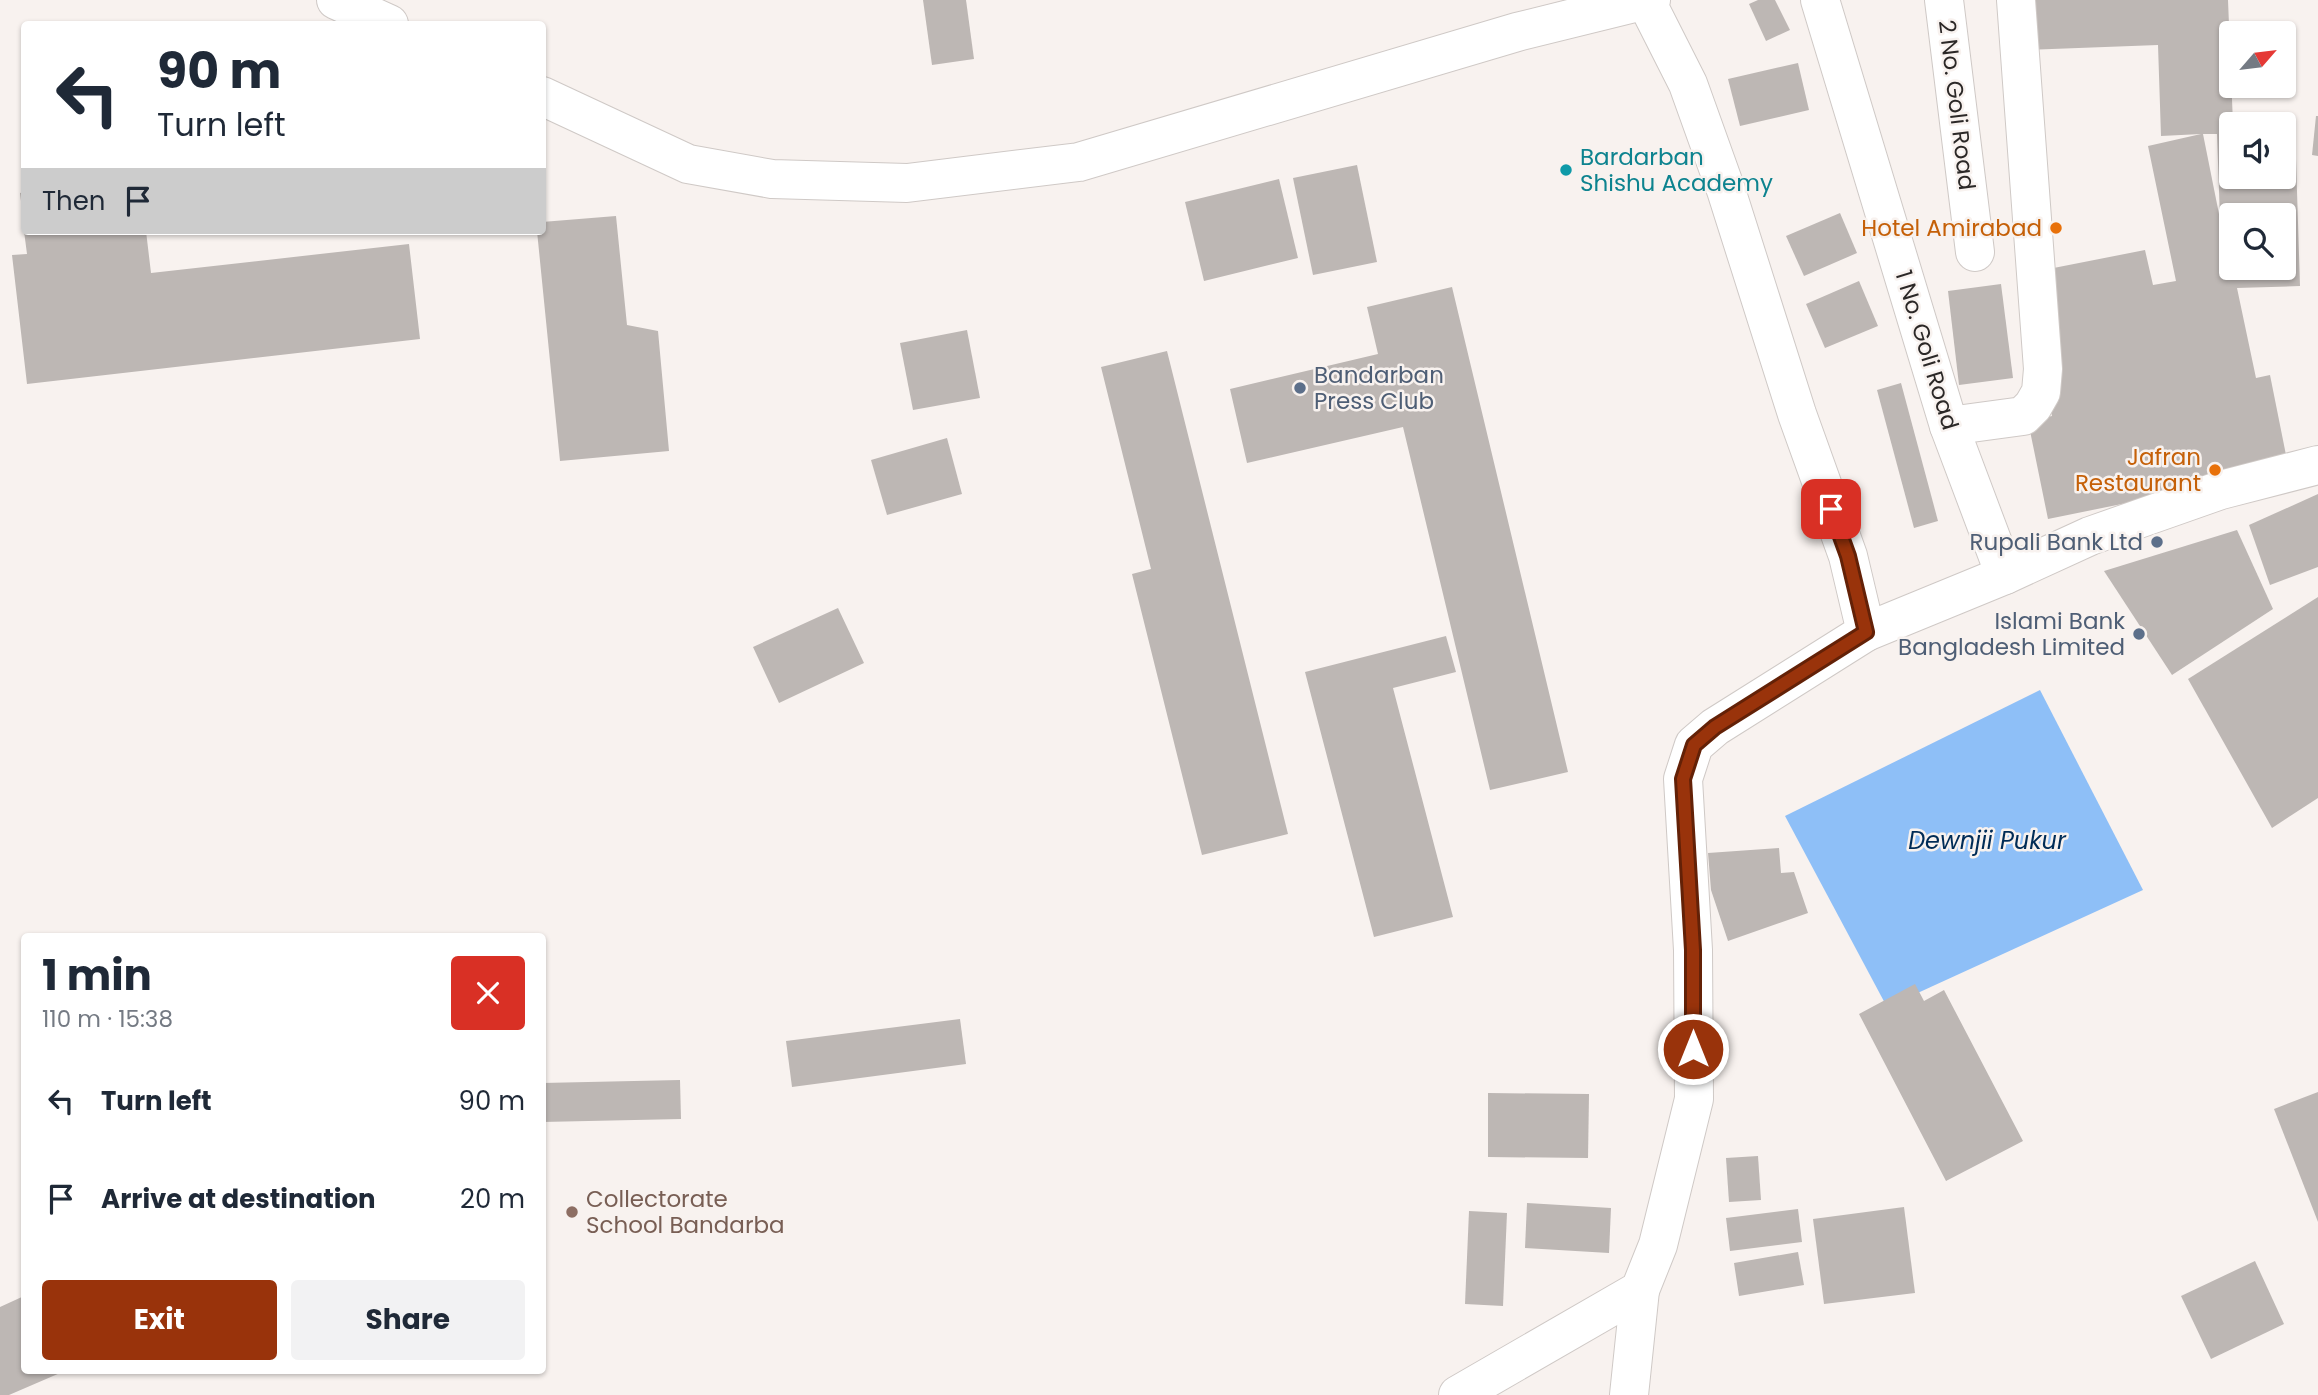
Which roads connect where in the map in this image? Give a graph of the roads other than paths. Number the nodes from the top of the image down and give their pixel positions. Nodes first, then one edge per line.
1 (336, 0) edge
2 (1647, 0) edge
3 (1820, 0) edge
4 (1944, 0) edge
5 (2016, 0) edge
6 (382, 21) edge
7 (546, 98) edge
8 (1975, 252) dead end
9 (1949, 426) junction
10 (2318, 466) edge
11 (2005, 575) junction
12 (1866, 632) junction
13 (1640, 1290) junction
14 (1458, 1395) edge
15 (1629, 1395) edge

1 - 6 street
2 - 7 street
2 - 12 street
3 - 9 street, 1 No. Goli Road
4 - 8 street, 2 No. Goli Road
5 - 9 street
9 - 11 street, 1 No. Goli Road
10 - 11 street
11 - 12 street
12 - 13 street
13 - 14 street
13 - 15 street

